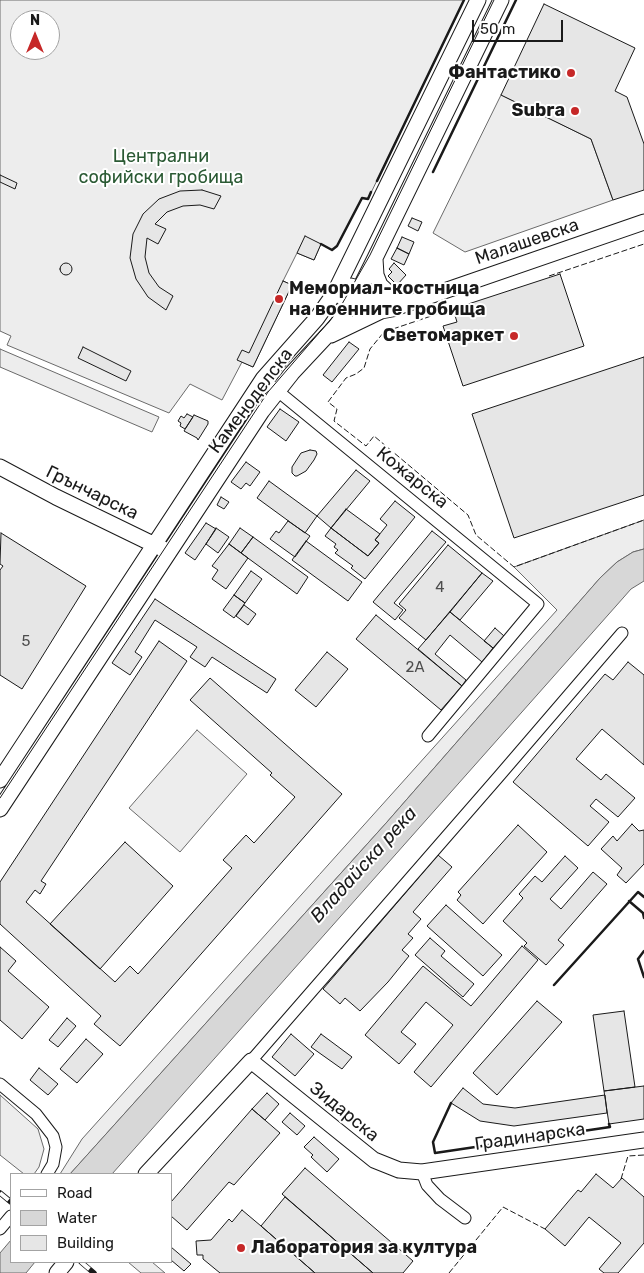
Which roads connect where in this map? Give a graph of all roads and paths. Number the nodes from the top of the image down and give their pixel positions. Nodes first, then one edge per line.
1 (478, 0) edge
2 (501, 0) edge
3 (644, 222) edge
4 (375, 258) junction
5 (337, 288) junction
6 (356, 296) junction
7 (422, 298) junction
8 (401, 300) junction
9 (381, 311) junction
10 (325, 338) junction
11 (263, 379) junction
12 (277, 390) junction
13 (0, 466) edge
14 (155, 544) junction
15 (169, 552) junction
16 (622, 633) dead end
17 (428, 736) dead end
18 (0, 780) edge
19 (0, 809) edge
20 (251, 1061) junction
21 (0, 1084) edge
22 (644, 1140) edge
23 (422, 1172) junction
24 (48, 1173) edge
25 (147, 1173) edge
26 (10, 1217) edge
27 (465, 1218) dead end
28 (0, 1229) edge
29 (65, 1263) edge
30 (56, 1273) edge

1 - 5 street, Каменоделска
2 - 4 street, Каменоделска
3 - 7 street, Малашевска
4 - 6 street, Каменоделска
4 - 8 street
5 - 6 street, Малашевска
5 - 11 street, Каменоделска
6 - 8 street, Малашевска
6 - 9 street, Малашевска
6 - 10 street, Каменоделска
7 - 8 street, Малашевска
7 - 9 street, Малашевска
9 - 10 street
10 - 12 street, Каменоделска
11 - 12 street, Кожарска
11 - 14 street, Каменоделска
12 - 15 street, Каменоделска
12 - 17 street, Кожарска
13 - 14 street, Грънчарска
14 - 15 street, Грънчарска
14 - 18 street, Каменоделска
15 - 19 street, Каменоделска
16 - 20 street
20 - 23 street, Зидарска
20 - 25 street
21 - 24 street
22 - 23 street, Градинарска
23 - 27 street
26 - 28 street
29 - 30 street

